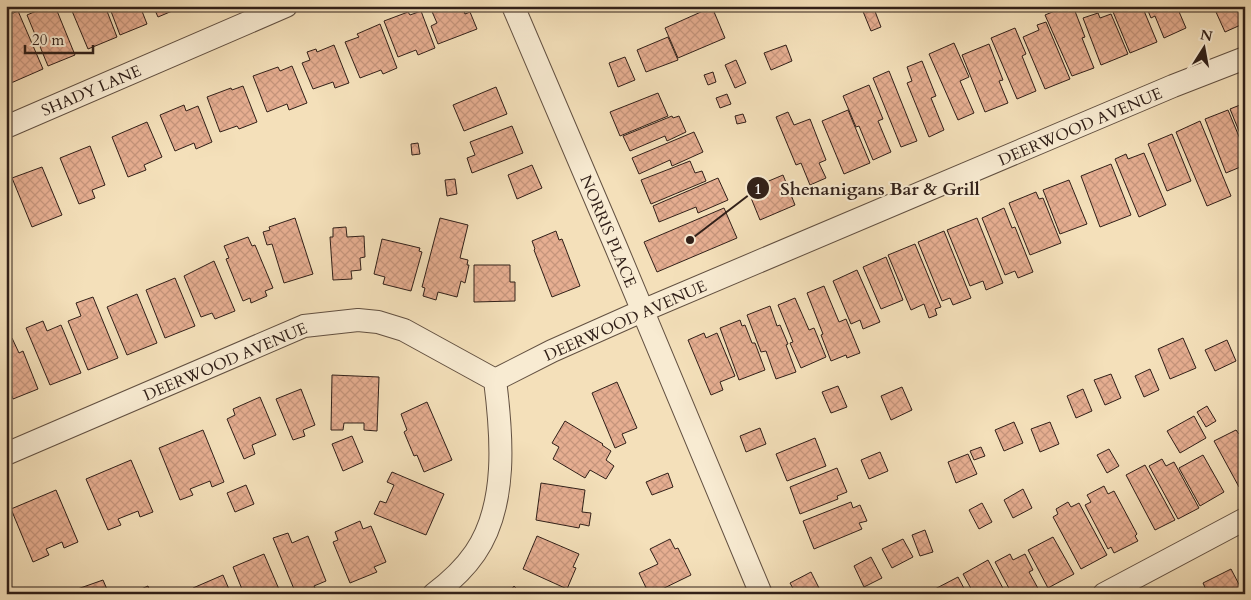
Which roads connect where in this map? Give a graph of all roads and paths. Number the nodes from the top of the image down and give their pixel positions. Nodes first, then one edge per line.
1 (286, 6) edge
2 (513, 6) edge
3 (1245, 58) edge
4 (6, 127) edge
5 (642, 311) junction
6 (495, 380) junction
7 (6, 454) edge
8 (1245, 519) edge
9 (434, 594) edge
10 (761, 594) edge
11 (1104, 594) edge

1 - 4 street, SHADY LANE
2 - 5 street, NORRIS PLACE
3 - 5 street, DEERWOOD AVENUE
5 - 6 street, DEERWOOD AVENUE
5 - 10 street, NORRIS PLACE
6 - 7 street, DEERWOOD AVENUE
6 - 9 street
8 - 11 street

